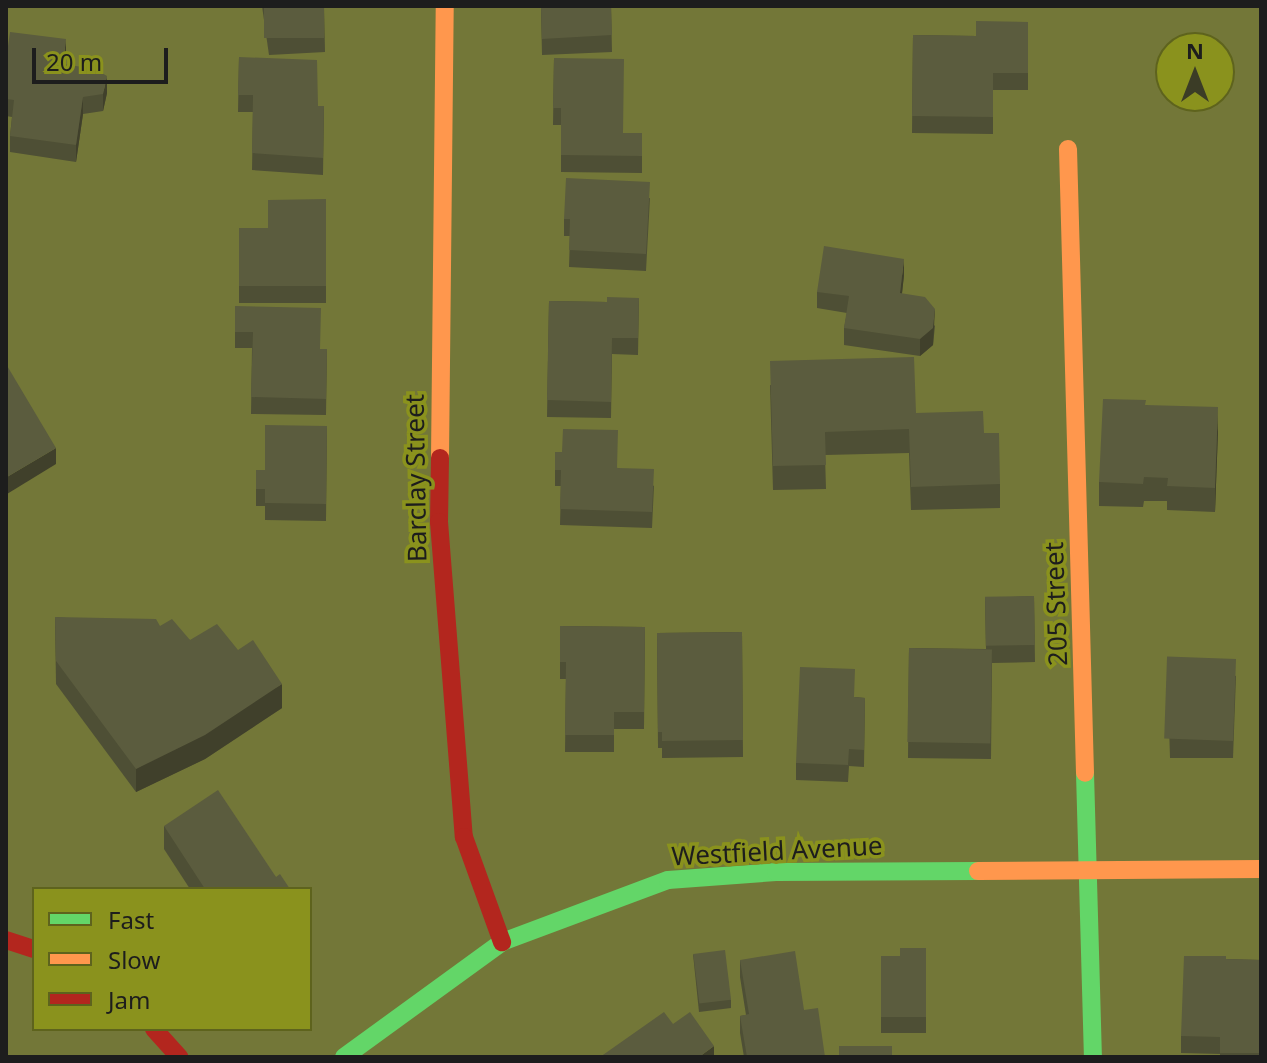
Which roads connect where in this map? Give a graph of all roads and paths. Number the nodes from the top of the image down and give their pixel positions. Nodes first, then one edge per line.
1 (445, 6) edge
2 (1068, 149) dead end
3 (1261, 869) edge
4 (1090, 870) junction
5 (6, 940) edge
6 (502, 942) junction
7 (32, 948) edge
8 (156, 1031) edge
9 (179, 1057) edge
10 (344, 1057) edge
11 (1093, 1057) edge

1 - 6 street, Barclay Street
2 - 4 street, 205 Street
3 - 4 street, Westfield Avenue
4 - 6 street, Westfield Avenue
4 - 11 street, 205 Street
5 - 7 street
6 - 10 street, Westfield Avenue
8 - 9 street

